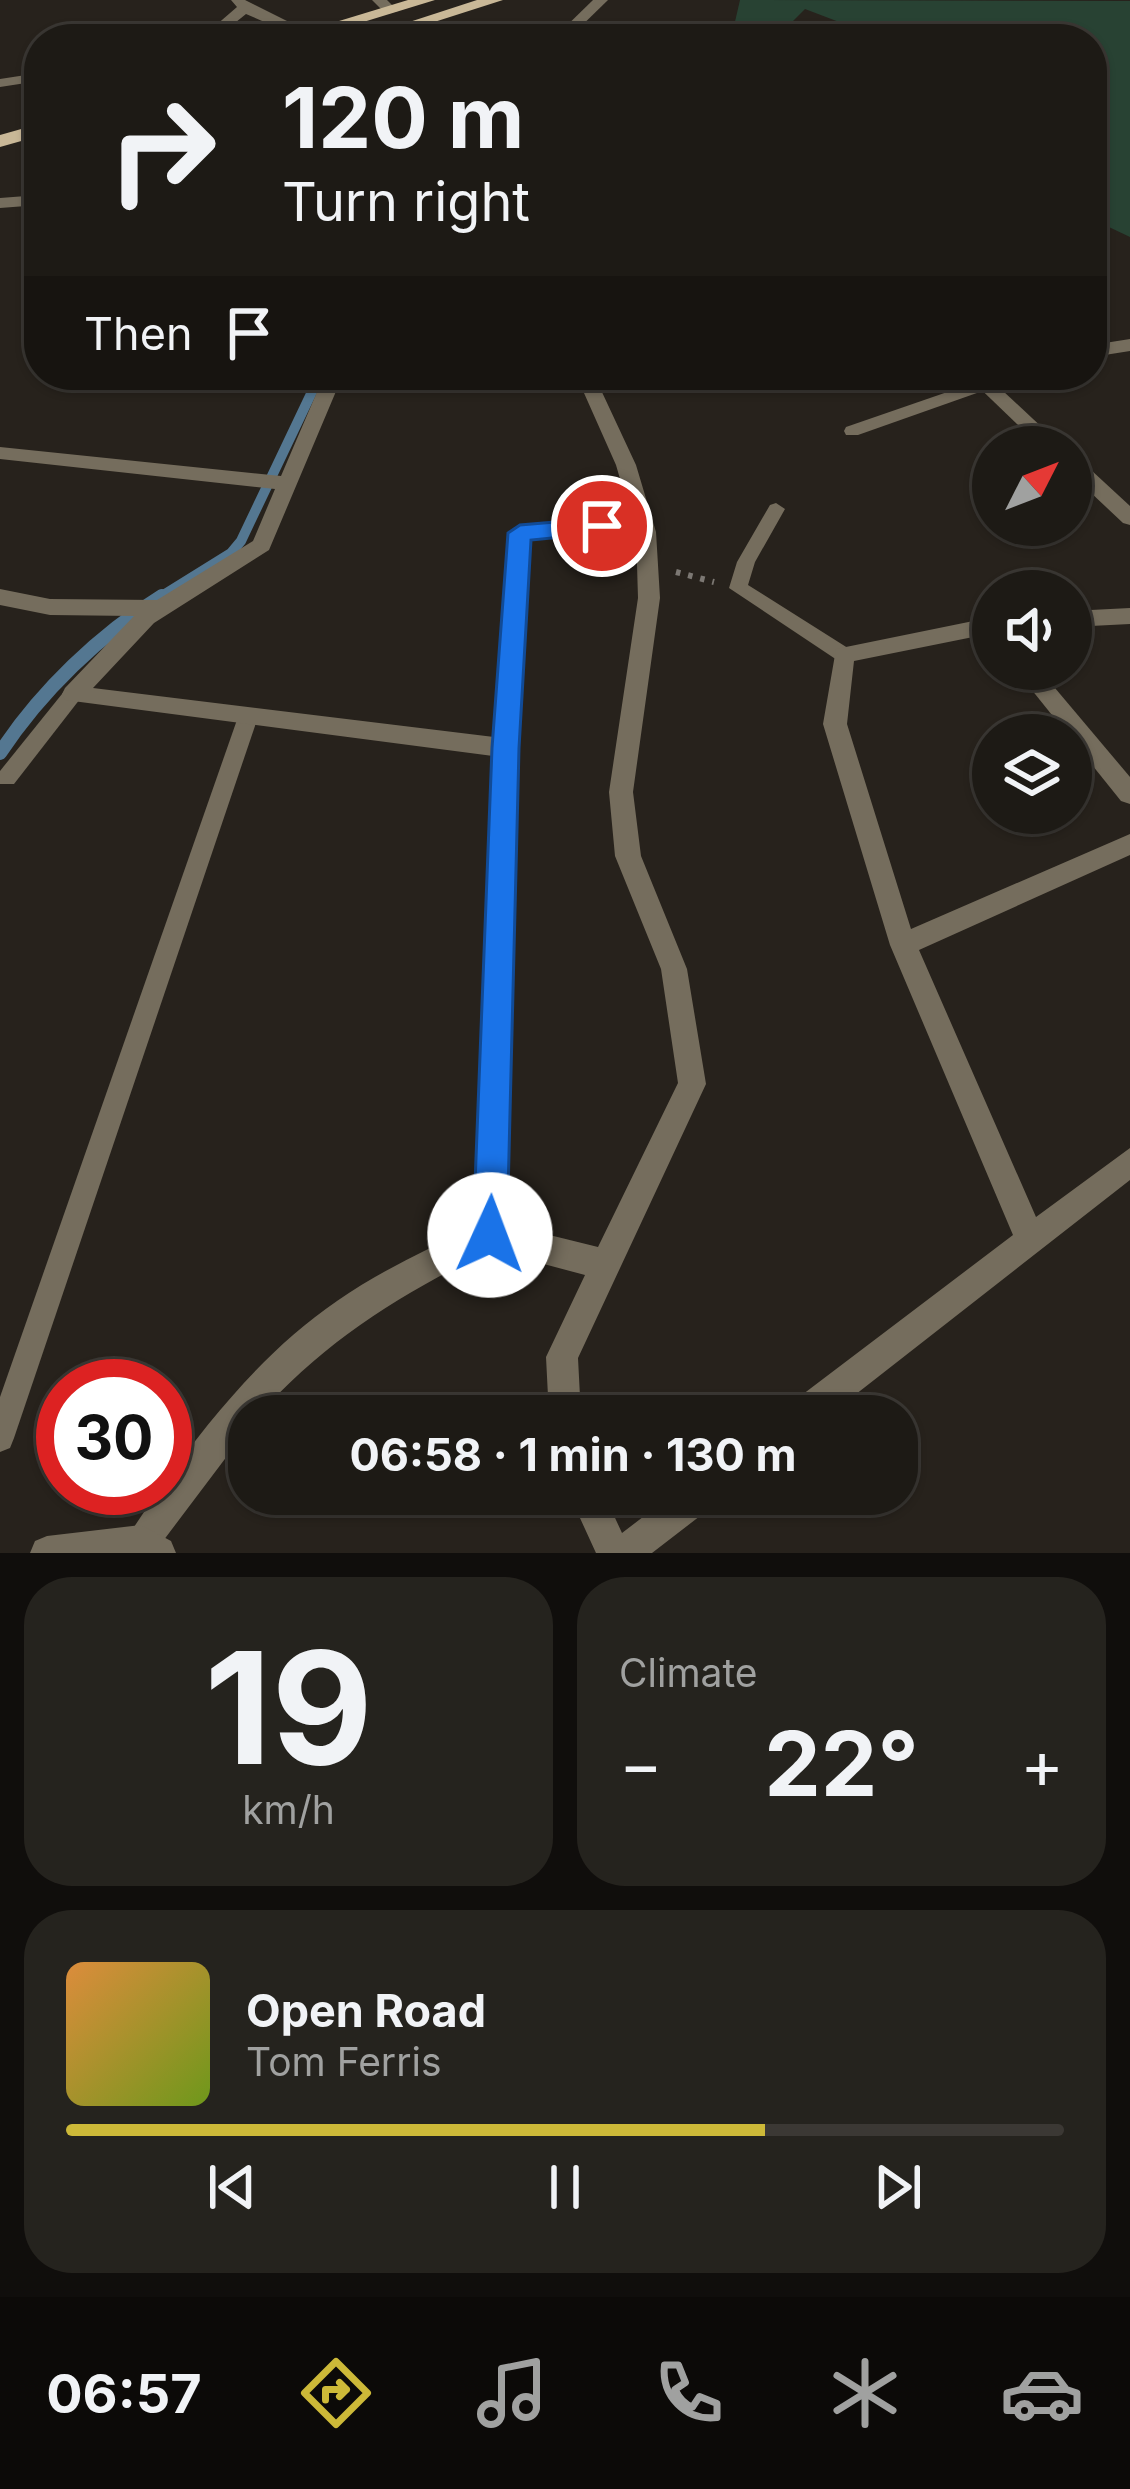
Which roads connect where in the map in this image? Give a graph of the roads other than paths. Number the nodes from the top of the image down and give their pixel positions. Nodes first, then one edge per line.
1 (427, 0) edge
2 (495, 0) edge
3 (602, 0) edge
4 (241, 4) edge
5 (385, 5) edge
6 (279, 24) edge
7 (337, 24) edge
8 (411, 24) edge
9 (576, 24) edge
10 (327, 390) edge
11 (592, 390) edge
12 (955, 390) edge
13 (991, 390) edge
14 (1030, 426) edge
15 (852, 431) dead end
16 (0, 453) edge
17 (1092, 483) edge
18 (290, 484) junction
19 (776, 509) dead end
20 (1130, 518) edge
21 (644, 523) junction
22 (0, 597) edge
23 (159, 608) junction
24 (1130, 616) edge
25 (1092, 618) edge
26 (972, 631) edge
27 (844, 655) junction
28 (1043, 690) edge
29 (73, 694) junction
30 (248, 717) junction
31 (505, 748) junction
32 (7, 778) dead end
33 (1130, 794) edge
34 (1130, 844) edge
35 (903, 945) junction
36 (1130, 1162) edge
37 (490, 1235) junction
38 (1031, 1240) junction
39 (607, 1265) junction
40 (565, 1395) edge
41 (829, 1395) edge
42 (0, 1438) edge
43 (596, 1515) edge
44 (674, 1515) edge
45 (150, 1548) edge
46 (47, 1553) edge
47 (614, 1553) edge
48 (624, 1553) edge

1 - 5 main road
2 - 8 main road
3 - 9 street
4 - 6 street
5 - 7 main road
10 - 18 street
11 - 21 street
12 - 15 lane
13 - 14 street
16 - 18 street
17 - 20 street
18 - 23 street
19 - 27 lane
21 - 31 street
21 - 39 street
22 - 23 street
23 - 29 street
24 - 25 street
26 - 27 street
27 - 35 street
28 - 33 street
29 - 30 street
29 - 32 lane
30 - 31 street
30 - 42 lane
31 - 37 street
34 - 35 street
35 - 38 street
36 - 38 street
37 - 39 street
37 - 45 street
38 - 41 street
39 - 40 street
43 - 47 street
44 - 48 street
45 - 46 street

